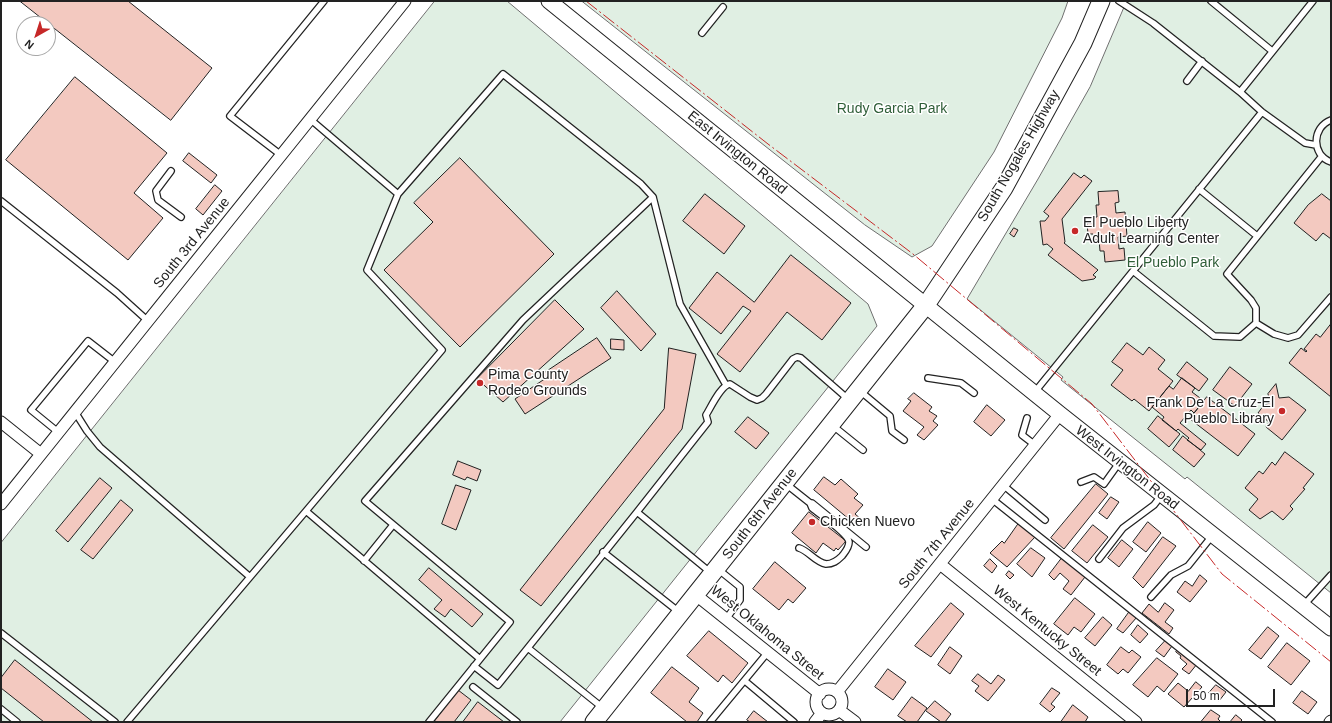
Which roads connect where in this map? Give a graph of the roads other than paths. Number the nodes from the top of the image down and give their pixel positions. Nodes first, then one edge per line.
1 (324, 1) edge
2 (406, 1) edge
3 (549, 1) edge
4 (1101, 1) edge
5 (1119, 1) edge
6 (1211, 1) edge
7 (1313, 1) edge
8 (723, 7) dead end
9 (702, 33) dead end
10 (1272, 51) junction
11 (1202, 61) junction
12 (1187, 81) dead end
13 (1240, 92) junction
14 (1262, 112) junction
15 (310, 119) junction
16 (1331, 120) edge
17 (1316, 145) junction
18 (281, 155) junction
19 (1322, 156) junction
20 (1331, 162) edge
21 (171, 171) dead end
22 (1200, 189) junction
23 (398, 194) junction
24 (654, 196) junction
25 (1, 201) edge
26 (181, 217) dead end
27 (1258, 236) junction
28 (1133, 271) junction
29 (1331, 297) edge
30 (926, 305) junction
31 (148, 321) junction
32 (1256, 323) junction
33 (115, 362) junction
34 (928, 378) dead end
35 (726, 385) junction
36 (1034, 393) junction
37 (974, 394) dead end
38 (854, 395) junction
39 (75, 412) junction
40 (1060, 414) junction
41 (1026, 418) dead end
42 (1, 422) edge
43 (831, 424) junction
44 (58, 432) junction
45 (904, 440) dead end
46 (1035, 445) junction
47 (863, 450) dead end
48 (41, 454) junction
49 (1120, 462) junction
50 (784, 482) junction
51 (1082, 482) dead end
52 (1003, 485) junction
53 (1162, 495) junction
54 (992, 499) junction
55 (1, 504) edge
56 (810, 504) junction
57 (306, 511) junction
58 (637, 512) junction
59 (1045, 520) dead end
60 (393, 525) junction
61 (1213, 535) junction
62 (799, 548) dead end
63 (866, 548) dead end
64 (603, 552) junction
65 (1099, 559) dead end
66 (364, 561) junction
67 (940, 564) junction
68 (715, 571) junction
69 (1331, 575) edge
70 (250, 577) junction
71 (696, 595) junction
72 (1151, 597) dead end
73 (1303, 606) junction
74 (681, 613) junction
75 (726, 619) junction
76 (1331, 628) edge
77 (1, 633) edge
78 (528, 648) junction
79 (768, 652) junction
80 (480, 659) junction
81 (474, 666) junction
82 (745, 681) junction
83 (473, 687) dead end
84 (837, 692) junction
85 (820, 694) junction
86 (1, 709) edge
87 (605, 709) junction
88 (839, 710) junction
89 (822, 713) junction
90 (17, 722) edge
91 (115, 722) edge
92 (127, 722) edge
93 (429, 722) edge
94 (516, 722) edge
95 (594, 722) edge
96 (710, 722) edge
97 (794, 722) edge
98 (815, 722) edge
99 (855, 722) edge
100 (1136, 722) edge
101 (1272, 722) edge

1 - 18 lane
2 - 15 street, South 3rd Avenue
3 - 30 main road, East Irvington Road
4 - 30 main road, South Nogales Highway
5 - 11 lane
6 - 10 lane
7 - 10 lane
8 - 9 lane
10 - 13 lane
11 - 12 lane
11 - 13 lane
13 - 14 lane
14 - 17 lane
14 - 22 lane
15 - 18 street, South 3rd Avenue
15 - 23 lane
16 - 17 lane
17 - 19 lane
18 - 31 street, South 3rd Avenue
19 - 20 lane
19 - 27 lane
21 - 26 lane
22 - 27 lane
22 - 28 lane
23 - 24 lane
23 - 57 lane
24 - 35 lane
24 - 60 lane
25 - 31 lane
27 - 32 lane
28 - 32 lane
28 - 36 lane
29 - 32 lane
30 - 36 main road, West Irvington Road
30 - 38 main road, South 6th Avenue
31 - 33 street, South 3rd Avenue
33 - 39 street, South 3rd Avenue
33 - 44 lane
34 - 37 lane
35 - 38 lane
35 - 58 lane
36 - 40 main road, West Irvington Road
38 - 43 main road, South 6th Avenue
38 - 45 lane
39 - 44 street, South 3rd Avenue
39 - 70 lane
40 - 46 street, South 7th Avenue
40 - 49 main road, West Irvington Road
41 - 46 lane
42 - 48 street
43 - 47 lane
43 - 50 main road, South 6th Avenue
44 - 48 street, South 3rd Avenue
46 - 52 street, South 7th Avenue
48 - 55 street, South 3rd Avenue
49 - 51 lane
49 - 53 main road, West Irvington Road
50 - 56 lane
50 - 68 main road, South 6th Avenue
52 - 54 street, South 7th Avenue
52 - 59 lane
53 - 61 main road, West Irvington Road
53 - 65 lane
54 - 67 street, South 7th Avenue
54 - 101 lane
56 - 62 lane
56 - 63 lane
57 - 66 lane
57 - 70 lane
58 - 64 lane
58 - 68 lane
60 - 66 lane
60 - 80 lane
61 - 72 lane
61 - 73 main road, West Irvington Road
64 - 74 lane
64 - 78 lane
66 - 80 lane
67 - 84 street, South 7th Avenue
67 - 100 street, West Kentucky Street
68 - 71 main road, South 6th Avenue
68 - 75 lane
69 - 73 lane
70 - 92 lane
71 - 74 main road, South 6th Avenue
71 - 75 street, West Oklahoma Street
73 - 76 main road, West Irvington Road
74 - 87 main road, South 6th Avenue
75 - 79 street, West Oklahoma Street
77 - 91 lane
78 - 81 lane
78 - 87 lane
79 - 82 lane
79 - 85 street, West Oklahoma Street
80 - 81 lane
81 - 93 lane
82 - 96 lane
82 - 97 lane
83 - 94 lane
84 - 85 street
84 - 88 street
85 - 89 street
86 - 90 lane
87 - 95 main road, South 6th Avenue
88 - 89 street
88 - 99 street
89 - 98 street

